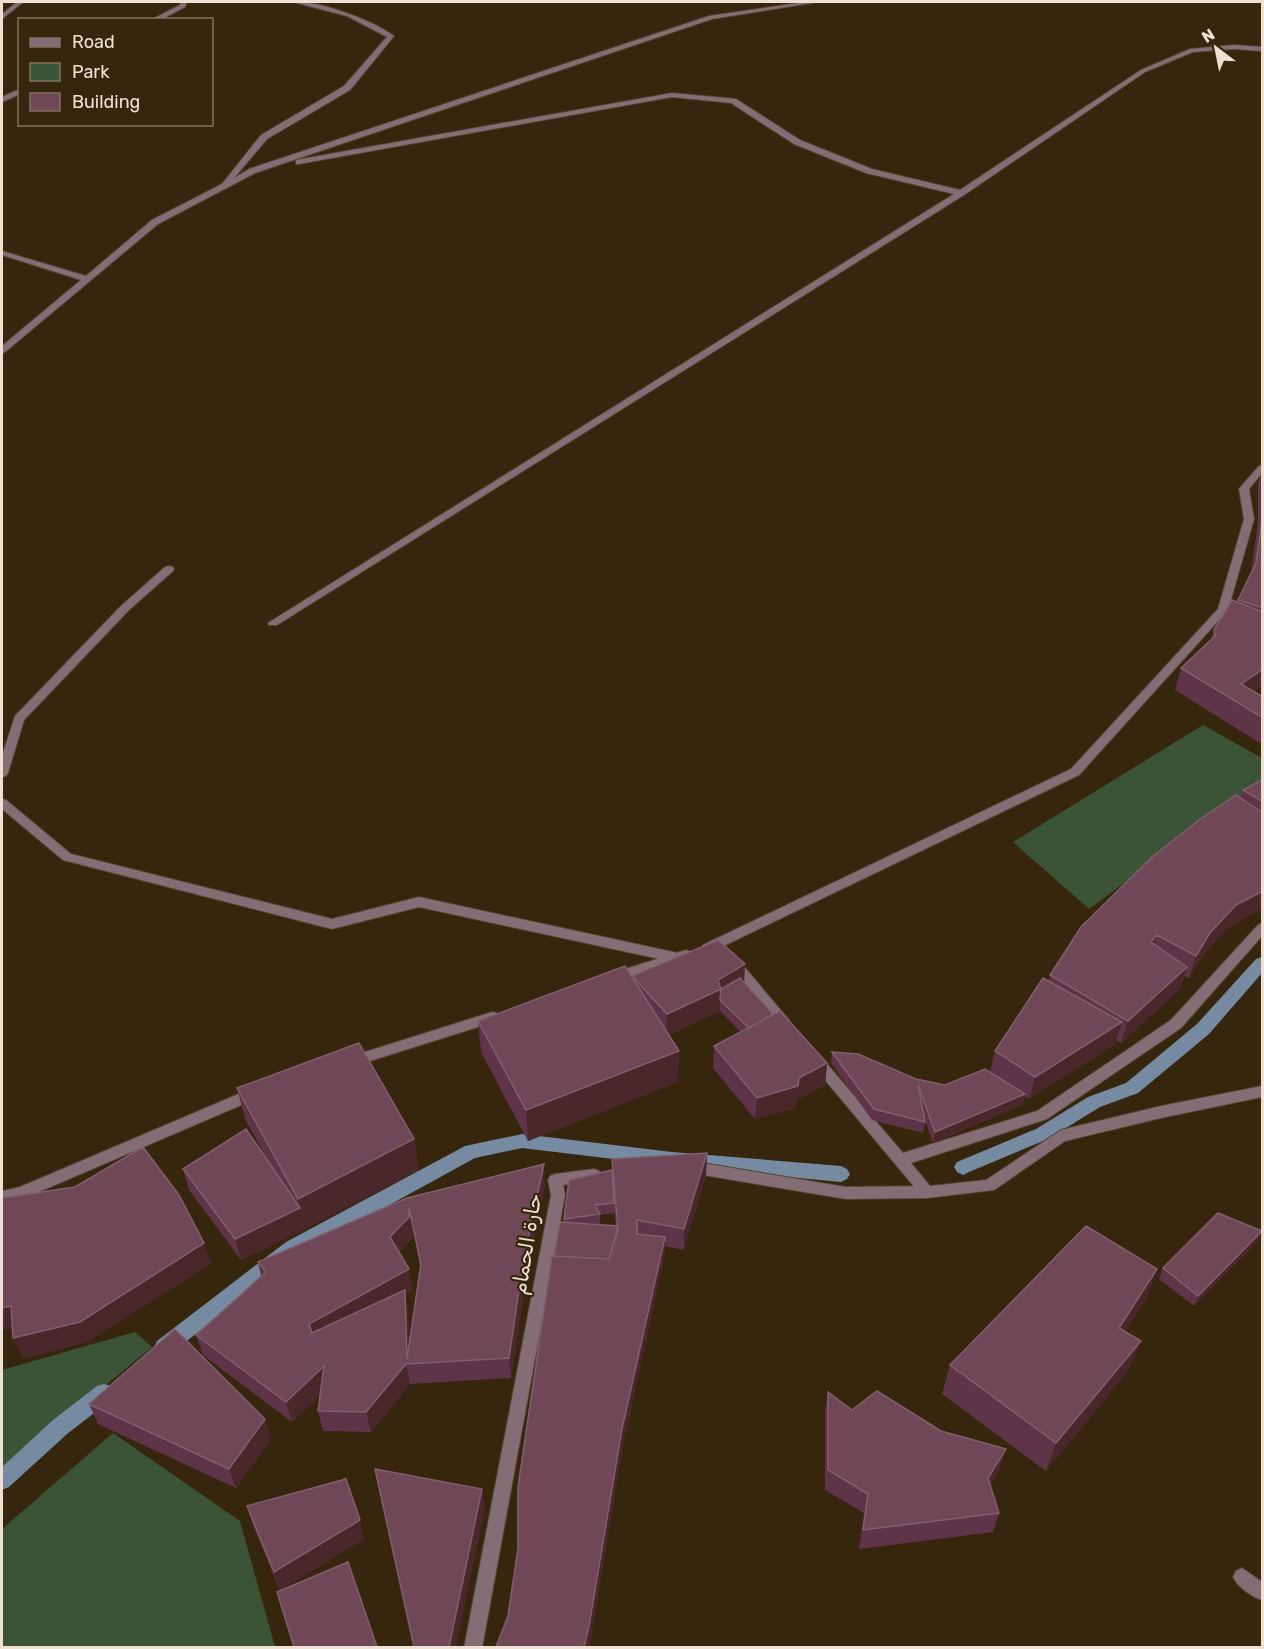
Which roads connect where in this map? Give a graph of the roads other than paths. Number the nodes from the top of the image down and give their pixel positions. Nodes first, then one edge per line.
1 (20, 2) edge
2 (184, 2) edge
3 (296, 2) edge
4 (815, 2) edge
5 (2, 17) edge
6 (158, 18) edge
7 (1263, 49) edge
8 (18, 92) edge
9 (2, 100) edge
10 (252, 171) junction
11 (221, 188) junction
12 (961, 193) junction
13 (2, 253) edge
14 (87, 279) junction
15 (2, 350) edge
16 (1263, 468) edge
17 (169, 569) dead end
18 (273, 622) dead end
19 (2, 773) edge
20 (2, 803) edge
21 (1263, 928) edge
22 (717, 945) junction
23 (678, 958) junction
24 (598, 983) edge
25 (506, 1012) edge
26 (793, 1034) edge
27 (808, 1052) edge
28 (335, 1067) edge
29 (267, 1089) edge
30 (1263, 1092) edge
31 (900, 1160) junction
32 (678, 1165) edge
33 (611, 1173) edge
34 (927, 1192) junction
35 (2, 1197) edge
36 (1242, 1577) dead end
37 (1263, 1592) edge
38 (473, 1647) edge

1 - 5 street
2 - 6 street
3 - 11 street
4 - 10 street
7 - 12 street
8 - 9 street
10 - 11 street
10 - 12 street
11 - 14 street
12 - 18 street
13 - 14 street
14 - 15 street
16 - 22 street
17 - 19 street
20 - 23 street
21 - 31 street
22 - 23 street
22 - 26 street
23 - 24 street
25 - 28 street
27 - 31 street
29 - 35 street
30 - 34 street
31 - 34 street
32 - 34 street
33 - 38 street, حارة الحمام
36 - 37 street

